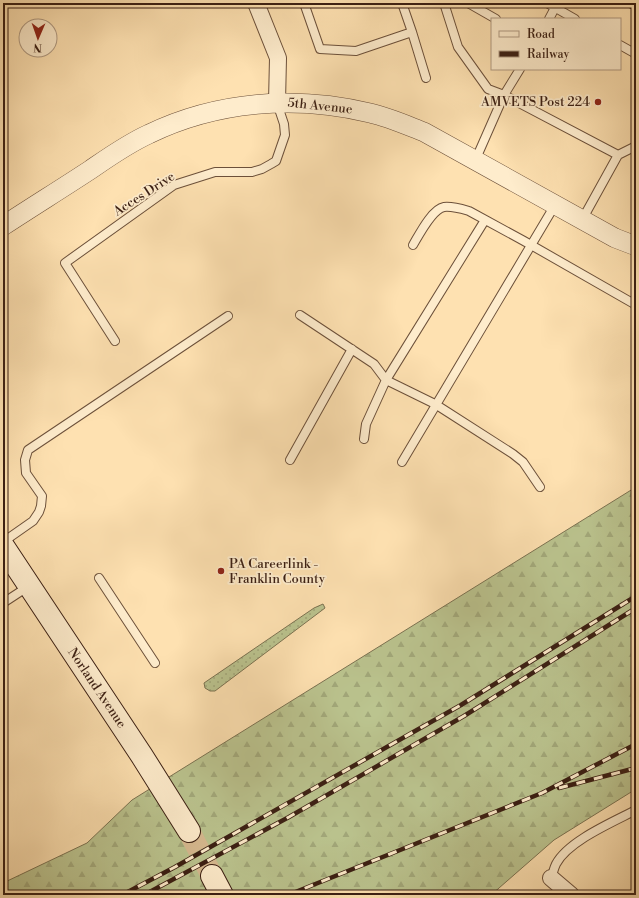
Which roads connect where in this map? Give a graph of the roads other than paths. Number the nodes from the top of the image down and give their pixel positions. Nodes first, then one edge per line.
1 (256, 3) edge
2 (304, 3) edge
3 (402, 3) edge
4 (444, 3) edge
5 (468, 3) edge
6 (548, 3) edge
7 (630, 3) edge
8 (557, 5) edge
9 (636, 6) edge
10 (494, 18) edge
11 (550, 18) edge
12 (574, 18) edge
13 (412, 32) junction
14 (621, 46) edge
15 (636, 54) edge
16 (519, 70) edge
17 (426, 78) dead end
18 (504, 95) junction
19 (277, 102) junction
20 (636, 146) edge
21 (618, 155) junction
22 (475, 161) junction
23 (555, 205) junction
24 (485, 220) junction
25 (582, 220) junction
26 (3, 226) edge
27 (531, 244) junction
28 (413, 245) dead end
29 (636, 246) edge
30 (636, 305) edge
31 (300, 315) dead end
32 (228, 316) dead end
33 (115, 341) dead end
34 (352, 349) junction
35 (386, 380) junction
36 (435, 404) junction
37 (364, 438) dead end
38 (290, 460) dead end
39 (402, 462) dead end
40 (540, 487) dead end
41 (3, 542) edge
42 (3, 546) edge
43 (99, 578) dead end
44 (30, 586) junction
45 (3, 603) edge
46 (155, 663) dead end
47 (636, 810) edge
48 (189, 831) tunnel mouth
49 (212, 876) tunnel mouth
50 (551, 878) joint
51 (222, 895) edge
52 (571, 895) edge

1 - 19 street
2 - 13 lane
3 - 13 lane
4 - 18 lane
5 - 10 lane
6 - 8 lane
7 - 9 lane
8 - 11 lane
8 - 12 lane
13 - 17 lane
14 - 15 lane
16 - 18 lane
18 - 21 lane
18 - 22 lane
19 - 22 street, 5th Avenue
19 - 26 street, 5th Avenue
19 - 33 lane, Acces Drive
20 - 21 lane
21 - 25 lane
22 - 23 street, 5th Avenue
23 - 25 street, 5th Avenue
23 - 27 lane
24 - 27 lane
24 - 28 lane
24 - 35 lane
25 - 29 street, 5th Avenue
27 - 30 lane
27 - 36 lane
31 - 34 lane
32 - 41 lane
34 - 35 lane
34 - 38 lane
35 - 36 lane
35 - 37 lane
36 - 39 lane
36 - 40 lane
42 - 44 main road, Norland Avenue
43 - 46 lane
44 - 45 lane
44 - 48 main road, Norland Avenue
47 - 50 lane
49 - 51 main road
50 - 52 street

